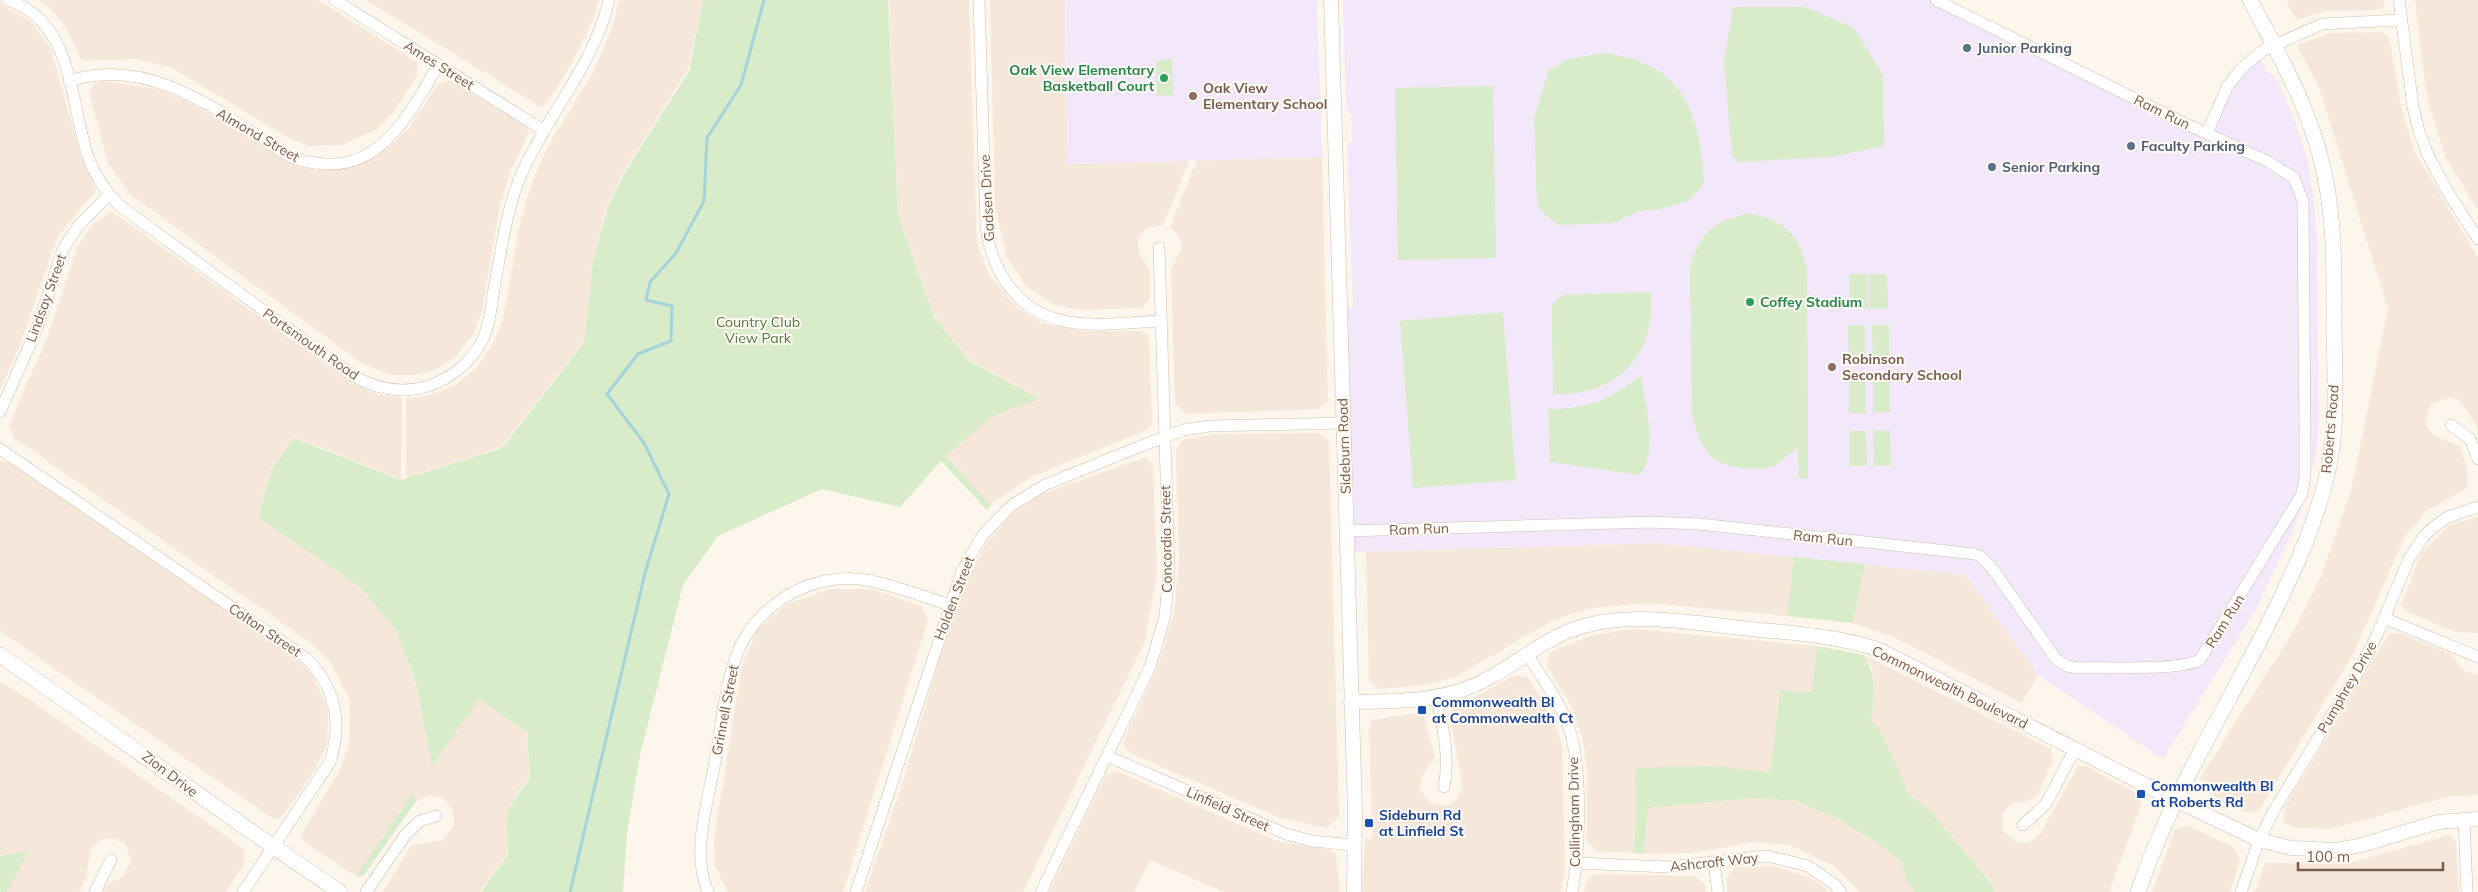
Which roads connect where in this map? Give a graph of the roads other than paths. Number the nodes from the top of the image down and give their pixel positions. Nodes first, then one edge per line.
1 (7, 0) edge
2 (335, 0) edge
3 (609, 0) edge
4 (980, 0) edge
5 (1331, 0) edge
6 (1936, 0) edge
7 (2250, 0) edge
8 (2399, 0) edge
9 (2400, 20) junction
10 (2273, 44) junction
11 (438, 65) junction
12 (69, 82) junction
13 (543, 130) junction
14 (2207, 133) junction
15 (109, 195) junction
16 (2478, 239) edge
17 (1159, 248) dead end
18 (1161, 321) junction
19 (0, 412) edge
20 (1344, 423) junction
21 (2451, 425) dead end
22 (1164, 438) junction
23 (0, 449) edge
24 (2478, 459) edge
25 (2478, 507) edge
26 (1346, 531) junction
27 (950, 605) junction
28 (2384, 618) junction
29 (1527, 654) junction
30 (0, 655) edge
31 (2478, 657) edge
32 (1436, 698) junction
33 (1351, 702) junction
34 (2075, 749) junction
35 (1107, 756) junction
36 (1444, 787) dead end
37 (2175, 800) junction
38 (436, 816) dead end
39 (2471, 819) edge
40 (2022, 825) dead end
41 (2260, 840) junction
42 (1354, 845) junction
43 (272, 847) junction
44 (111, 860) dead end
45 (1578, 863) junction
46 (1714, 864) junction
47 (95, 892) edge
48 (242, 892) edge
49 (340, 892) edge
50 (366, 892) edge
51 (708, 892) edge
52 (856, 892) edge
53 (1041, 892) edge
54 (1354, 892) edge
55 (1572, 892) edge
56 (1718, 892) edge
57 (1841, 892) edge
58 (2138, 892) edge
59 (2241, 892) edge
60 (2467, 892) edge

1 - 12 street, Portsmouth Road
2 - 11 street, Ames Street
3 - 13 street, Portsmouth Road
4 - 18 street, Gadsen Drive
5 - 20 street, Sideburn Road
6 - 14 street, Ram Run
7 - 10 main road, Roberts Road
8 - 9 street
9 - 10 street
9 - 16 street
10 - 14 street
10 - 37 main road, Roberts Road
11 - 12 street, Almond Street
11 - 13 street, Ames Street
12 - 15 street, Portsmouth Road
13 - 15 street, Portsmouth Road
14 - 26 street, Ram Run
15 - 19 street, Lindsay Street
17 - 18 street, Concordia Street
18 - 22 street, Concordia Street
20 - 22 street, Holden Street
20 - 26 street, Sideburn Road
21 - 24 street
22 - 27 street, Holden Street
22 - 35 street, Concordia Street
23 - 43 street, Colton Street
25 - 28 street, Pumphrey Drive
26 - 33 street, Sideburn Road
27 - 51 street, Grinnell Street
27 - 52 street, Holden Street
28 - 31 street
28 - 41 street, Pumphrey Drive
29 - 32 street, Commonwealth Boulevard
29 - 34 street, Commonwealth Boulevard
29 - 45 street, Collingham Drive
30 - 43 main road, Zion Drive
32 - 33 street, Commonwealth Boulevard
32 - 36 street
33 - 42 street, Sideburn Road
34 - 37 street, Commonwealth Boulevard
34 - 40 street
35 - 42 street, Linfield Street
35 - 53 street, Concordia Street
37 - 41 street, Commonwealth Boulevard
37 - 58 main road, Roberts Road
38 - 50 street
39 - 41 street, Commonwealth Boulevard
39 - 60 street
41 - 59 street, Pumphrey Drive
42 - 54 street, Sideburn Road
43 - 48 street, Colton Street
43 - 49 main road, Zion Drive
44 - 47 street
45 - 46 street, Ashcroft Way
45 - 55 street, Collingham Drive
46 - 56 street
46 - 57 street, Ashcroft Way

